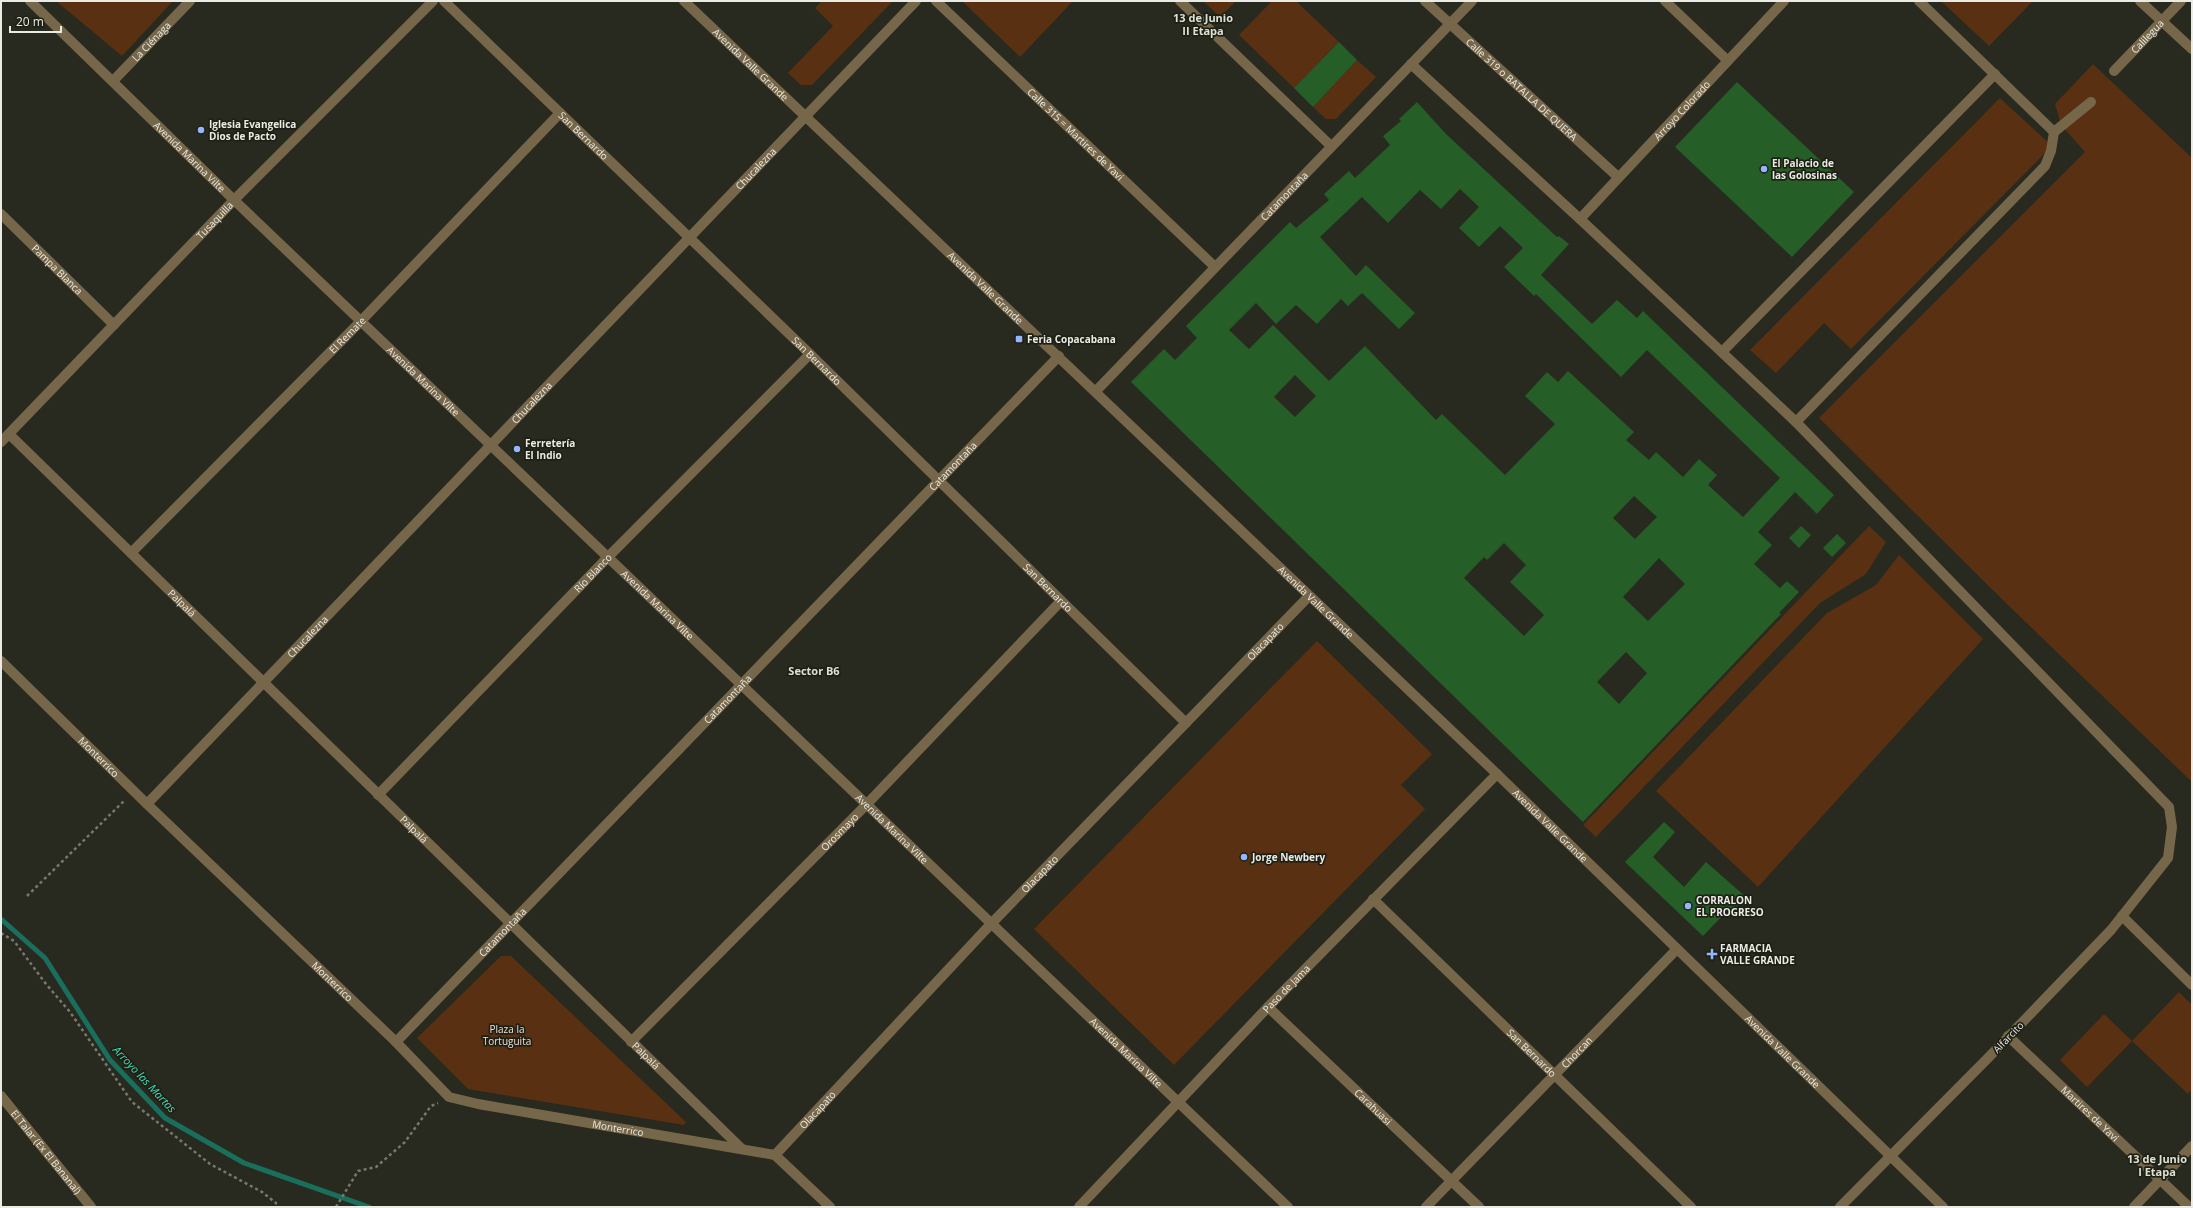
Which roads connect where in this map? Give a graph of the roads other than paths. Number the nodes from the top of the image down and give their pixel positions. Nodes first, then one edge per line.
1 (30, 1) edge
2 (190, 1) edge
3 (433, 1) edge
4 (444, 1) edge
5 (684, 1) edge
6 (916, 1) edge
7 (936, 1) edge
8 (1180, 1) edge
9 (1425, 1) edge
10 (1472, 1) edge
11 (1665, 1) edge
12 (1784, 1) edge
13 (1919, 1) edge
14 (2140, 1) edge
15 (2181, 1) edge
16 (2162, 22) junction
17 (1449, 24) junction
18 (2192, 49) edge
19 (1727, 60) junction
20 (1411, 64) junction
21 (2114, 71) dead end
22 (1995, 74) junction
23 (113, 81) junction
24 (2091, 102) dead end
25 (560, 113) junction
26 (806, 116) junction
27 (2054, 132) junction
28 (1331, 146) junction
29 (1618, 178) junction
30 (234, 200) junction
31 (1, 214) edge
32 (1580, 219) junction
33 (689, 238) junction
34 (1215, 267) junction
35 (361, 321) junction
36 (114, 325) junction
37 (1722, 352) junction
38 (810, 354) junction
39 (1059, 356) junction
40 (1096, 391) junction
41 (1796, 422) junction
42 (9, 434) junction
43 (1, 442) edge
44 (491, 445) junction
45 (940, 480) junction
46 (131, 553) junction
47 (608, 557) junction
48 (1309, 596) junction
49 (1062, 601) junction
50 (1, 661) edge
51 (263, 683) junction
52 (741, 684) junction
53 (1186, 723) junction
54 (1497, 774) junction
55 (378, 794) junction
56 (147, 804) junction
57 (866, 805) junction
58 (1373, 900) junction
59 (2122, 916) junction
60 (511, 925) junction
61 (990, 925) junction
62 (1677, 949) junction
63 (2192, 985) edge
64 (1268, 1006) junction
65 (2008, 1036) junction
66 (396, 1042) junction
67 (631, 1042) junction
68 (1554, 1075) junction
69 (1, 1096) edge
70 (1177, 1102) junction
71 (2192, 1146) edge
72 (741, 1148) junction
73 (775, 1155) junction
74 (1891, 1156) junction
75 (2160, 1179) junction
76 (1452, 1181) junction
77 (91, 1207) edge
78 (830, 1207) edge
79 (1079, 1207) edge
80 (1288, 1207) edge
81 (1426, 1207) edge
82 (1479, 1207) edge
83 (1691, 1207) edge
84 (1840, 1207) edge
85 (1943, 1207) edge
86 (2134, 1207) edge
87 (2190, 1207) edge

1 - 23 street, Avenida Marina Vilte
2 - 23 street, La Ciénaga
3 - 30 street, Tusaquilla
4 - 25 street, San Bernardo
5 - 26 street, Avenida Valle Grande
6 - 26 street, Chucalezna
7 - 34 street, Calle 315 = Martires de Yavi
8 - 28 street
9 - 17 street, Calle 319 o BATALLA DE QUERA
10 - 17 street, Catamontaña
11 - 19 street
12 - 19 street, Arroyo Colorado
13 - 22 street
14 - 16 street
15 - 16 street, Calilegua
16 - 18 street
16 - 21 street, Calilegua
17 - 20 street, Catamontaña
17 - 29 street, Calle 319 o BATALLA DE QUERA
19 - 29 street, Arroyo Colorado
20 - 28 street, Catamontaña
20 - 32 street
22 - 27 street
22 - 37 street
23 - 30 street, Avenida Marina Vilte
24 - 27 street
25 - 33 street, San Bernardo
25 - 35 street, El Remate
26 - 33 street, Chucalezna
26 - 39 street, Avenida Valle Grande
27 - 41 street
28 - 34 street, Catamontaña
29 - 32 street, Arroyo Colorado
30 - 35 street, Avenida Marina Vilte
30 - 36 street, Tusaquilla
31 - 36 street, Pampa Blanca
32 - 37 street
33 - 38 street, San Bernardo
33 - 44 street, Chucalezna
34 - 40 street, Catamontaña
35 - 44 street, Avenida Marina Vilte
35 - 46 street, El Remate
36 - 42 street, Tusaquilla
37 - 41 street
38 - 45 street, San Bernardo
38 - 47 street, Río Blanco
39 - 40 street, Avenida Valle Grande
39 - 45 street, Catamontaña
40 - 48 street, Avenida Valle Grande
41 - 59 street, Alfarcito
42 - 43 street, Tusaquilla
42 - 46 street, Palpalá
44 - 47 street, Avenida Marina Vilte
44 - 51 street, Chucalezna
45 - 49 street, San Bernardo
45 - 52 street, Catamontaña
46 - 51 street, Palpalá
47 - 52 street, Avenida Marina Vilte
47 - 55 street, Río Blanco
48 - 53 street, Olacapato
48 - 54 street, Avenida Valle Grande
49 - 53 street, San Bernardo
49 - 57 street, Orosmayo
50 - 56 street, Monterrico
51 - 55 street, Palpalá
51 - 56 street, Chucalezna
52 - 57 street, Avenida Marina Vilte
52 - 60 street, Catamontaña
53 - 61 street, Olacapato
54 - 58 street, Paso de Jama
54 - 62 street, Avenida Valle Grande
55 - 60 street, Palpalá
56 - 66 street, Monterrico
57 - 61 street, Avenida Marina Vilte
57 - 67 street, Orosmayo
58 - 64 street, Paso de Jama
58 - 68 street, San Bernardo
59 - 63 street
59 - 65 street, Alfarcito
60 - 66 street, Catamontaña
60 - 67 street, Palpalá
61 - 70 street, Avenida Marina Vilte
61 - 73 street, Olacapato
62 - 68 street, Chorcan
62 - 74 street, Avenida Valle Grande
64 - 70 street, Paso de Jama
64 - 76 street, Carahuasi
65 - 74 street, Alfarcito
65 - 75 street, Martires de Yavi
66 - 72 street, Monterrico
67 - 72 street, Palpalá
68 - 76 street, Chorcan
68 - 83 street, San Bernardo
69 - 77 street, El Talar (Ex El Bananal)
70 - 79 street, Paso de Jama
70 - 80 street, Avenida Marina Vilte
71 - 75 street
72 - 73 street
73 - 78 street
74 - 84 street, Alfarcito
74 - 85 street, Avenida Valle Grande
75 - 86 street
75 - 87 street, Martires de Yavi
76 - 81 street, Chorcan
76 - 82 street, Carahuasi

